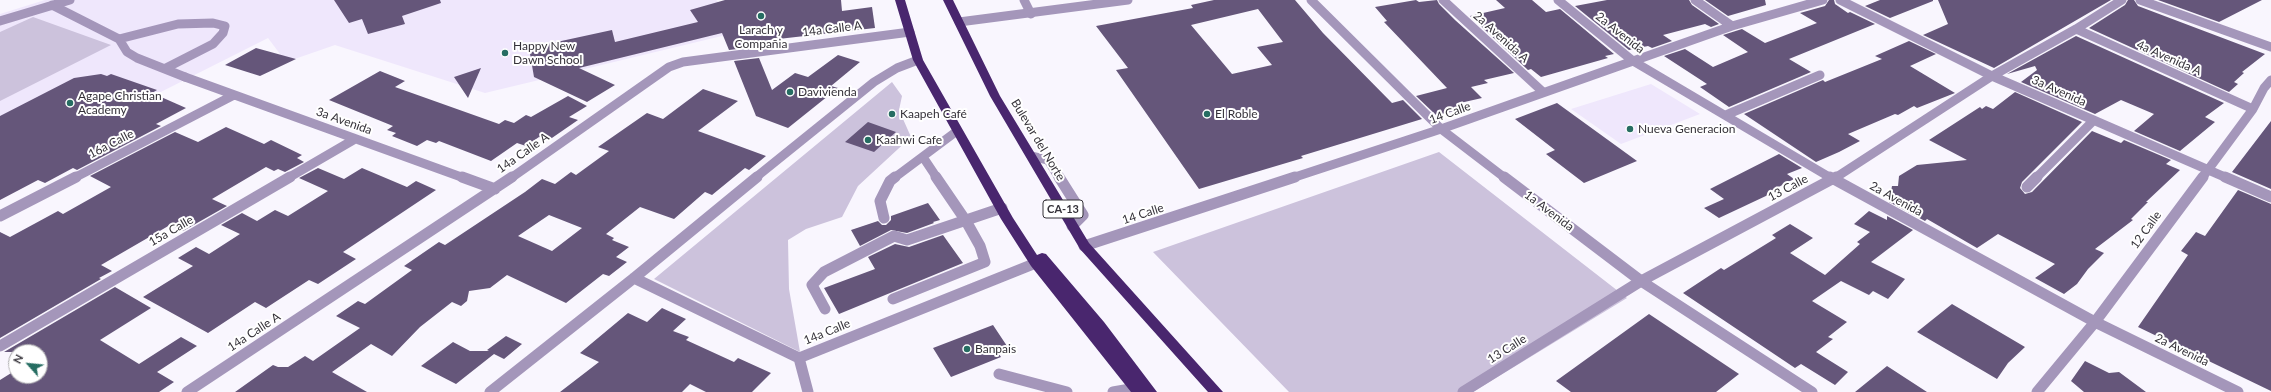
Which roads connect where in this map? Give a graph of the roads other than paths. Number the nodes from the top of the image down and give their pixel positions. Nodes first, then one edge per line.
1 (70, 0) edge
2 (900, 0) edge
3 (948, 0) edge
4 (1024, 0) edge
5 (1128, 0) edge
6 (1311, 0) edge
7 (1443, 0) edge
8 (1558, 0) edge
9 (1695, 0) edge
10 (1823, 0) edge
11 (1840, 0) edge
12 (2122, 0) edge
13 (2140, 0) edge
14 (1104, 2) edge
15 (52, 5) junction
16 (1030, 14) junction
17 (0, 21) edge
18 (959, 22) junction
19 (1732, 26) junction
20 (2076, 29) junction
21 (910, 32) junction
22 (119, 39) junction
23 (2271, 47) edge
24 (918, 60) junction
25 (1632, 61) junction
26 (166, 68) junction
27 (1820, 75) dead end
28 (1992, 76) junction
29 (2271, 80) edge
30 (2267, 89) edge
31 (1543, 92) junction
32 (234, 96) junction
33 (2253, 109) junction
34 (1726, 115) junction
35 (2093, 121) junction
36 (1441, 129) junction
37 (957, 131) junction
38 (355, 139) junction
39 (923, 157) junction
40 (2206, 170) junction
41 (1833, 179) junction
42 (2027, 187) dead end
43 (495, 189) junction
44 (2271, 197) edge
45 (1002, 208) junction
46 (0, 216) edge
47 (884, 218) dead end
48 (966, 221) junction
49 (1084, 246) junction
50 (1036, 263) junction
51 (634, 278) junction
52 (1640, 281) junction
53 (893, 299) dead end
54 (825, 308) dead end
55 (2095, 322) junction
56 (0, 346) edge
57 (799, 358) junction
58 (999, 374) dead end
59 (1137, 390) edge
60 (187, 392) edge
61 (490, 392) edge
62 (808, 392) edge
63 (1067, 392) edge
64 (1113, 392) edge
65 (1150, 392) edge
66 (1216, 392) edge
67 (1463, 392) edge
68 (1812, 392) edge
69 (2038, 392) edge
70 (2238, 392) edge

1 - 15 street
2 - 21 highway
3 - 18 highway, Bulevar del Norte / CA-13
4 - 16 street
5 - 14 street
6 - 36 street, 1a Avenida
7 - 31 street, 2a Avenida A
8 - 25 street, 2a Avenida
9 - 19 street
10 - 19 street, 14 Calle
11 - 28 street, 3a Avenida
12 - 20 street, 13 Calle
13 - 23 street
14 - 16 street
15 - 17 street
15 - 22 street
16 - 18 street
18 - 49 highway, Bulevar del Norte / CA-13
19 - 25 street, 14 Calle
20 - 28 street, 13 Calle
20 - 33 street, 4a Avenida A
21 - 24 highway
21 - 43 street, 14a Calle A
22 - 26 street, 3a Avenida
22 - 26 street
24 - 37 highway
24 - 51 street
25 - 31 street, 14 Calle
25 - 34 street, 2a Avenida
26 - 32 street, 3a Avenida
27 - 34 street
28 - 35 street, 3a Avenida
28 - 41 street, 13 Calle
29 - 30 street, 12 Calle
30 - 33 street, 12 Calle
31 - 36 street, 14 Calle
32 - 38 street, 3a Avenida
32 - 46 street, 16a Calle
33 - 40 street, 12 Calle
34 - 41 street, 2a Avenida
35 - 40 street, 3a Avenida
35 - 42 street
36 - 49 street, 14 Calle
36 - 52 street, 1a Avenida
37 - 39 street
37 - 45 highway
38 - 43 street, 3a Avenida
38 - 56 street, 15a Calle
39 - 47 street
39 - 48 street
40 - 44 street, 3a Avenida
40 - 55 street, 12 Calle
41 - 52 street, 13 Calle
41 - 55 street, 2a Avenida
43 - 60 street, 14a Calle A
45 - 48 street
45 - 50 highway
45 - 65 highway
48 - 53 street
48 - 54 street
49 - 66 highway, Bulevar del Norte / CA-13
50 - 57 street, 14a Calle
50 - 59 highway
51 - 57 street, 14a Calle
51 - 61 street
52 - 67 street, 13 Calle
52 - 68 street, 1a Avenida
55 - 69 street, 12 Calle
55 - 70 street, 2a Avenida
57 - 62 street
58 - 63 street
59 - 64 street

